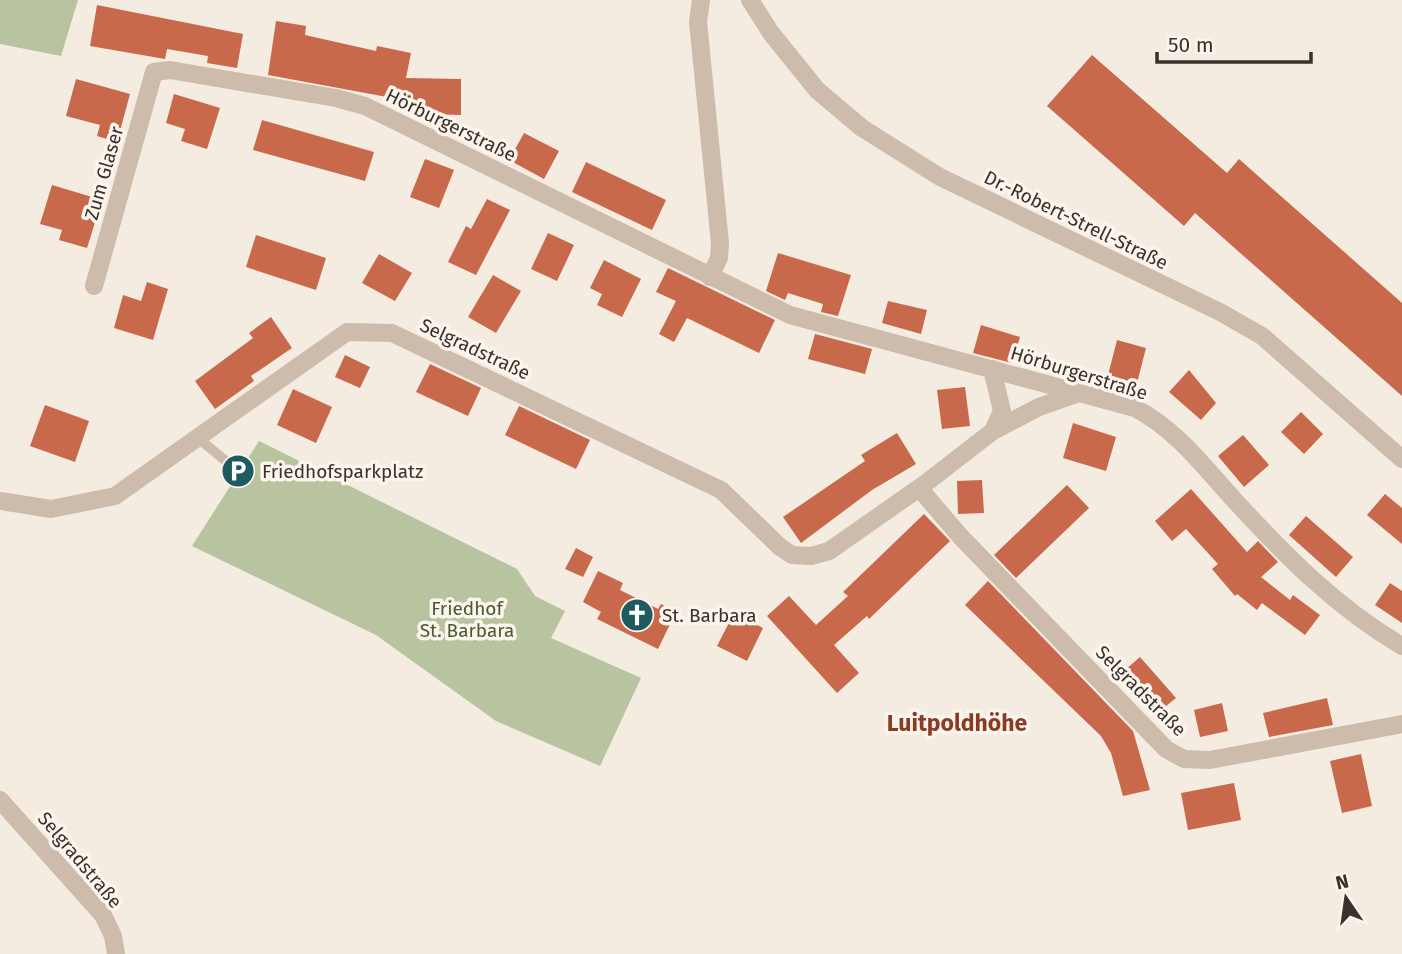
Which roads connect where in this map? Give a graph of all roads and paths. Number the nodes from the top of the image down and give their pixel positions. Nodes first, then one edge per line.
1 (701, 0) edge
2 (750, 0) edge
3 (155, 72) joint
4 (710, 277) junction
5 (94, 286) dead end
6 (992, 369) junction
7 (1079, 393) junction
8 (993, 431) junction
9 (198, 438) junction
10 (1402, 459) edge
11 (238, 471) dead end
12 (919, 488) junction
13 (0, 501) edge
14 (1402, 646) edge
15 (1402, 724) edge
16 (0, 800) edge
17 (116, 954) edge

1 - 4 street
2 - 10 street, Dr.-Robert-Strell-Straße
3 - 4 street, Hörburgerstraße
3 - 5 street, Zum Glaser
4 - 6 street, Hörburgerstraße
6 - 7 street, Hörburgerstraße
6 - 8 street
7 - 8 street, Selgradstraße
7 - 14 street, Hörburgerstraße
8 - 12 street, Selgradstraße
9 - 11 lane
9 - 12 street, Selgradstraße
9 - 13 street, Selgradstraße
12 - 15 street, Selgradstraße
16 - 17 street, Selgradstraße

